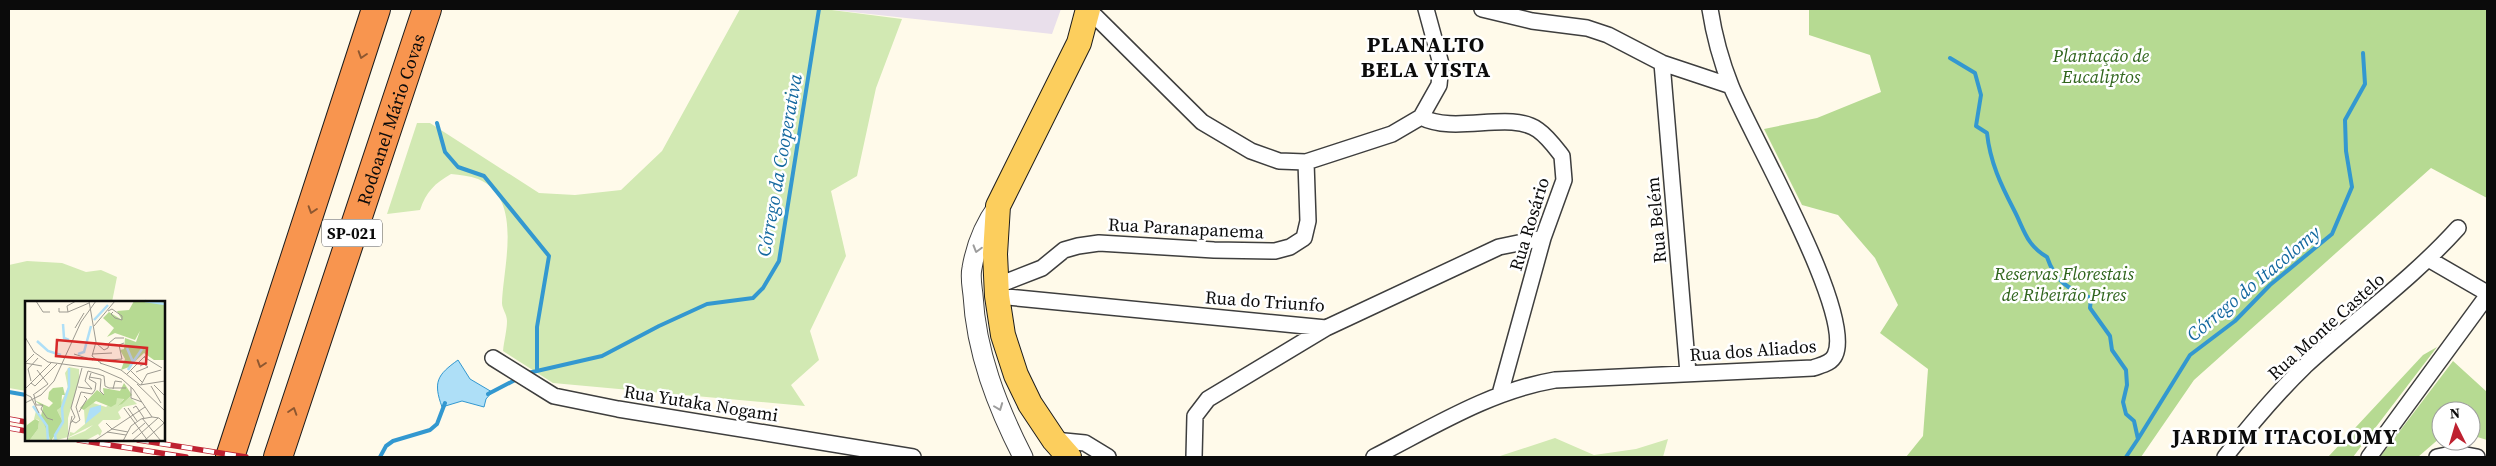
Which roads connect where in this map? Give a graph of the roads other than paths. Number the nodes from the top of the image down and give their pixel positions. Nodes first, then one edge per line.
1 (376, 9) edge
2 (427, 9) edge
3 (1088, 9) edge
4 (1426, 9) edge
5 (1482, 9) edge
6 (1710, 9) edge
7 (1662, 63) junction
8 (1731, 86) junction
9 (1421, 117) junction
10 (1306, 162) junction
11 (998, 206) junction
12 (2458, 228) dead end
13 (1543, 238) junction
14 (2430, 260) junction
15 (997, 291) junction
16 (2487, 294) edge
17 (1326, 328) junction
18 (494, 358) dead end
19 (1688, 373) junction
20 (1500, 394) junction
21 (1061, 448) edge
22 (230, 457) edge
23 (278, 457) edge
24 (913, 457) edge
25 (1023, 457) edge
26 (1108, 457) edge
27 (1194, 457) edge
28 (1374, 457) edge
29 (2225, 457) edge
30 (2369, 457) edge
31 (2437, 457) edge
32 (2477, 457) edge

1 -> 22 highway, SP-021
23 -> 2 highway, Rodoanel Mário Covas / SP-021
3 - 10 street
3 - 11 main road
4 - 9 street
5 - 7 street
6 - 8 street, Rua dos Aliados
7 - 8 street
7 - 19 street, Rua Belém
8 - 19 street, Rua dos Aliados
9 - 10 street
9 - 13 street, Rua Rosário
10 - 15 street, Rua Paranapanema
11 - 15 main road
11 -> 25 street
12 - 14 street, Rua Monte Castelo
13 - 17 street, Rua do Triunfo
13 - 20 street, Rua Rosário
14 - 16 street
14 - 29 street, Rua Monte Castelo
15 - 17 street, Rua do Triunfo
15 - 21 main road
16 - 30 street
17 - 27 street
18 - 24 street, Rua Yutaka Nogami
19 - 20 street, Rua dos Aliados
20 - 28 street, Rua dos Aliados
21 - 26 street
31 - 32 street

